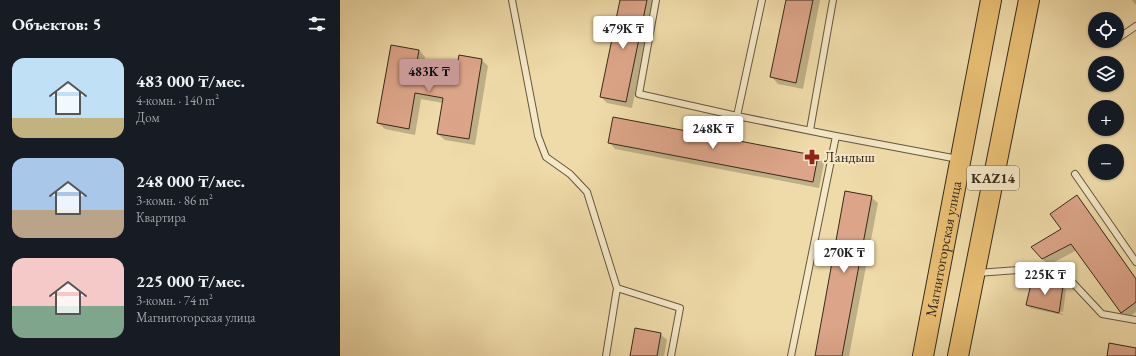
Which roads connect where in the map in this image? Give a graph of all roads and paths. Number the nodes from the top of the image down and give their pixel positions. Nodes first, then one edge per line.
1 (512, 0) edge
2 (656, 0) edge
3 (762, 0) edge
4 (833, 0) edge
5 (991, 0) edge
6 (1028, 0) edge
7 (1136, 26) edge
8 (1124, 34) edge
9 (737, 116) junction
10 (810, 130) junction
11 (836, 136) junction
12 (960, 159) junction
13 (1075, 174) dead end
14 (1136, 262) edge
15 (974, 273) junction
16 (617, 288) junction
17 (1136, 320) edge
18 (606, 356) edge
19 (671, 356) edge
20 (792, 356) edge
21 (923, 356) edge
22 (958, 356) edge

1 - 16 lane
2 - 9 lane
3 - 9 lane
4 - 10 lane
5 - 12 main road, Магнитогорская улица / KAZ14
6 - 15 main road, KAZ14
7 - 8 lane
9 - 10 lane
10 - 11 lane
11 - 12 lane
11 - 20 lane
12 - 21 main road, Магнитогорская улица / KAZ14
13 - 14 lane
15 - 17 lane
15 - 22 main road, KAZ14
16 - 18 lane
16 - 19 lane

